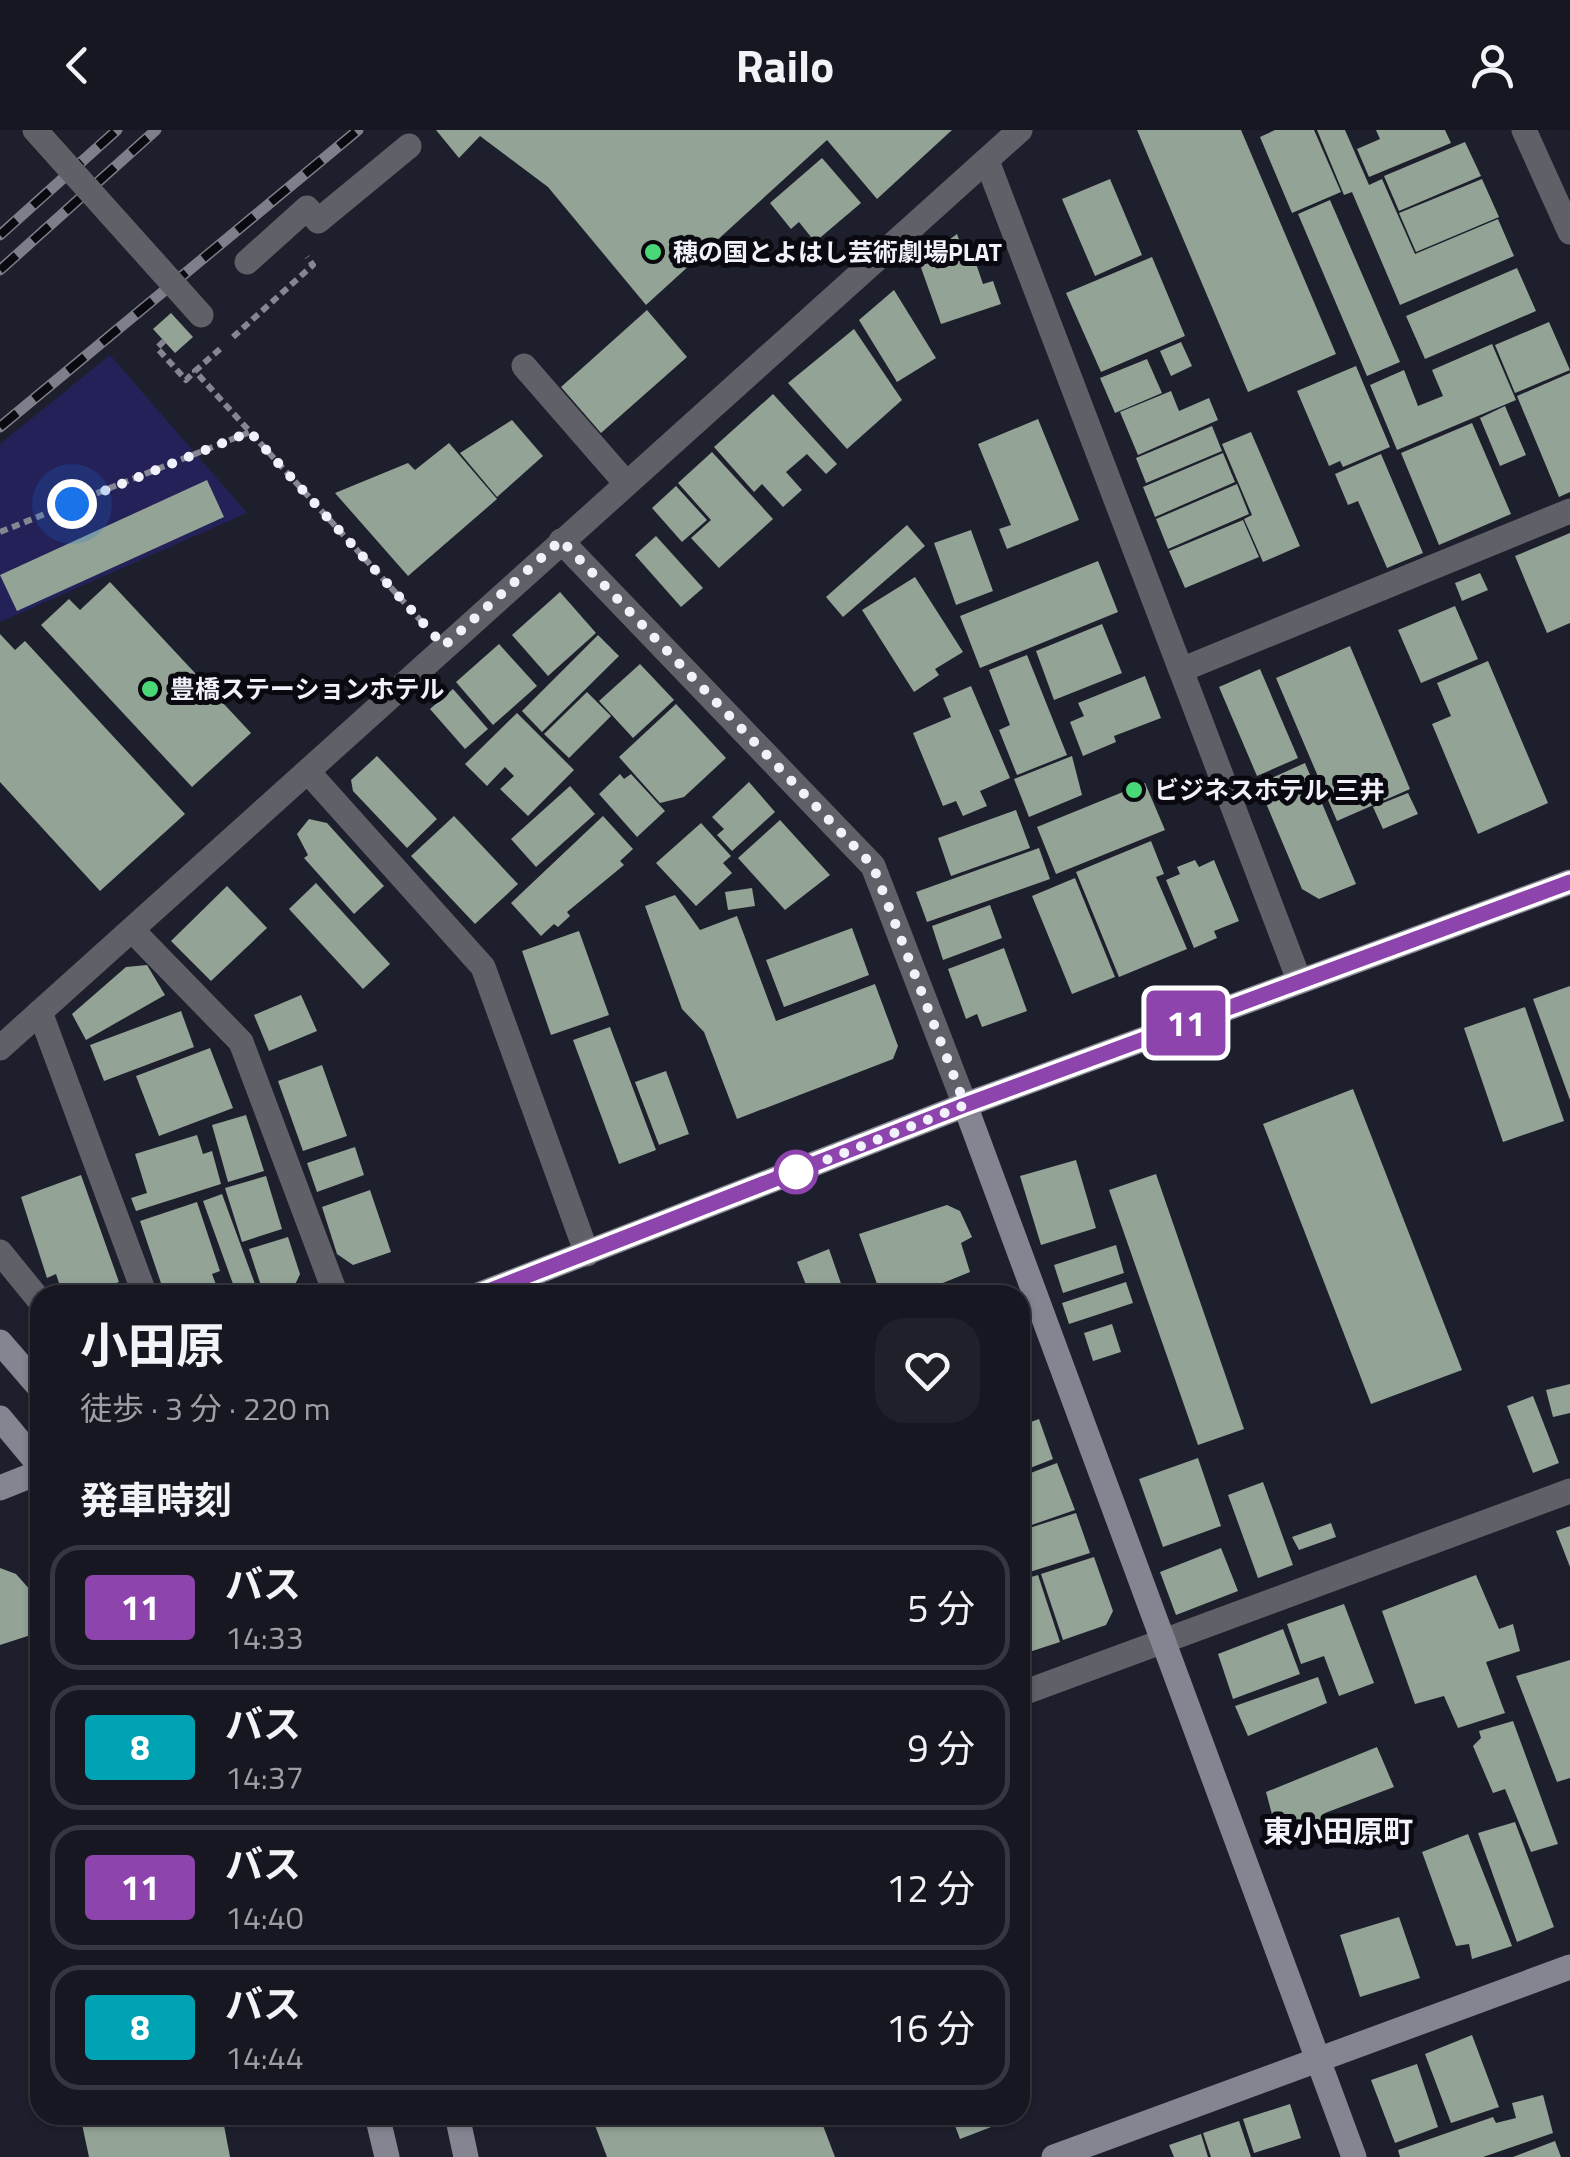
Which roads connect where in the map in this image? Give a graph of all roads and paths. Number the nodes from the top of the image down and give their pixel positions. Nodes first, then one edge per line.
1 (34, 130) edge
2 (1020, 130) edge
3 (1524, 130) edge
4 (410, 146) dead end
5 (987, 161) junction
6 (1570, 232) edge
7 (247, 262) dead end
8 (201, 315) dead end
9 (164, 341) dead end
10 (219, 350) dead end
11 (524, 366) dead end
12 (196, 371) junction
13 (250, 432) junction
14 (625, 482) junction
15 (1570, 511) edge
16 (0, 532) edge
17 (561, 540) junction
18 (444, 646) junction
19 (1180, 670) junction
20 (308, 773) junction
21 (1570, 882) edge
22 (132, 930) junction
23 (1298, 980) junction
24 (40, 1012) junction
25 (0, 1048) edge
26 (965, 1105) junction
27 (0, 1252) edge
28 (587, 1254) junction
29 (141, 1285) edge
30 (332, 1285) edge
31 (507, 1285) edge
32 (30, 1289) edge
33 (8, 1350) edge
34 (30, 1376) edge
35 (0, 1418) edge
36 (30, 1456) edge
37 (30, 1474) edge
38 (0, 1488) edge
39 (1570, 1491) edge
40 (1163, 1640) junction
41 (1030, 1690) edge
42 (1570, 1967) edge
43 (1317, 2056) junction
44 (379, 2125) edge
45 (459, 2125) edge
46 (387, 2157) edge
47 (466, 2157) edge
48 (1054, 2157) edge
49 (1354, 2157) edge

1 - 8 street, bridge
2 - 5 street
3 - 6 street
4 - 7 street
5 - 14 street
5 - 19 street
9 - 12 path
10 - 12 path
11 - 14 street
12 - 13 path
13 - 16 path
13 - 18 path
14 - 17 street
15 - 19 street
17 - 18 street
17 - 26 street
18 - 20 street
19 - 23 street
20 - 22 street
20 - 28 street
21 - 23 street
22 - 24 street
22 - 30 street
23 - 26 street
24 - 25 street
24 - 29 street
26 - 28 street
26 - 40 street
27 - 32 street
28 - 31 street
33 - 34 street
35 - 36 street
37 - 38 street
39 - 40 street
40 - 41 street
40 - 43 street
42 - 43 street
43 - 48 street
43 - 49 street
44 - 46 street
45 - 47 street

